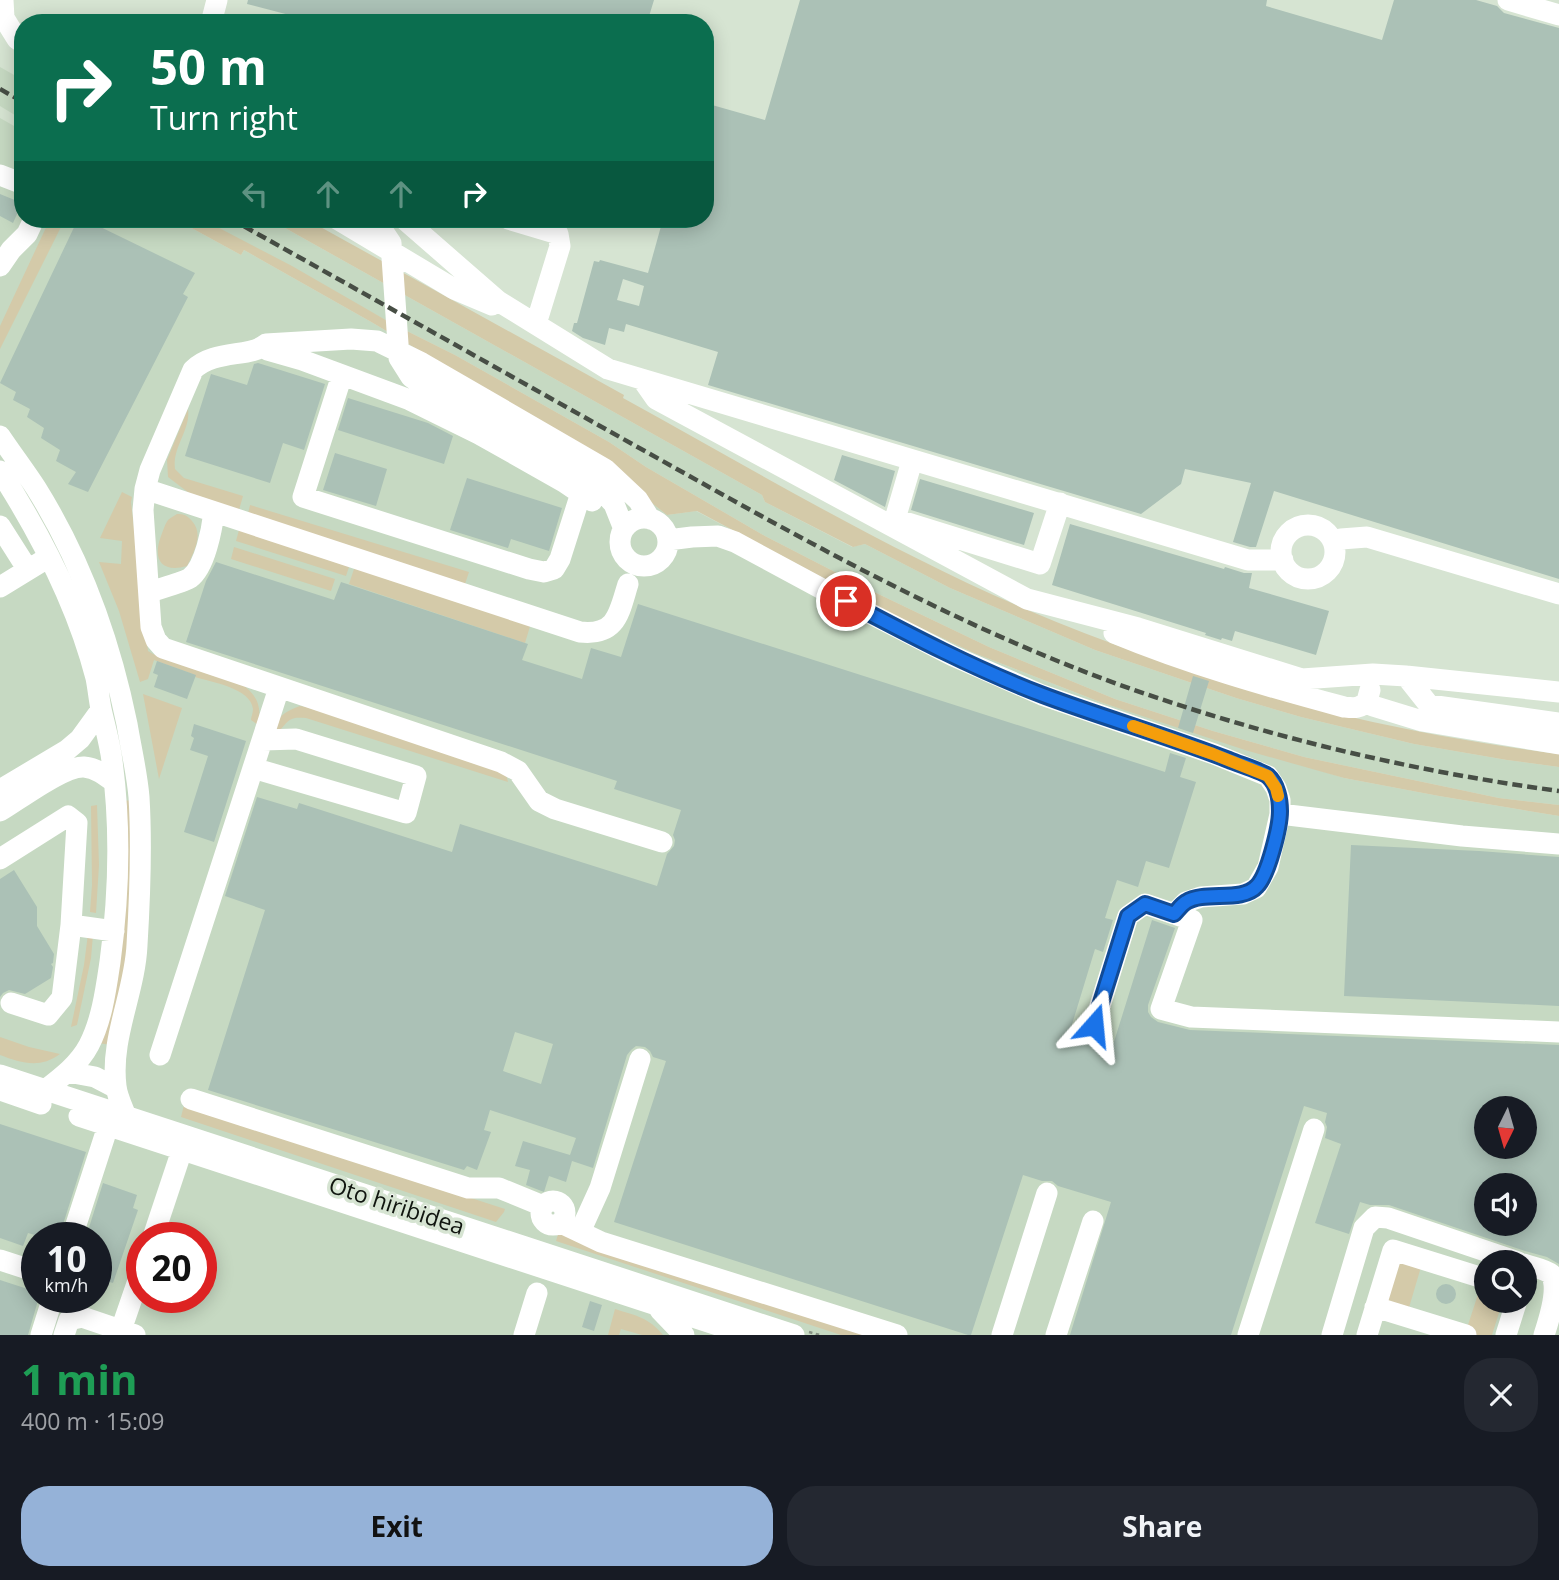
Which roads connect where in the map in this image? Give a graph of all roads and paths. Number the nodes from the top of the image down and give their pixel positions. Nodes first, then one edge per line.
1 (1508, 0) edge
2 (6, 1) edge
3 (1559, 15) edge
4 (14, 34) edge
5 (30, 228) edge
6 (352, 228) edge
7 (381, 228) edge
8 (414, 228) edge
9 (538, 228) edge
10 (0, 266) edge
11 (536, 324) junction
12 (261, 348) junction
13 (342, 374) junction
14 (642, 379) junction
15 (0, 436) edge
16 (912, 461) junction
17 (574, 469) junction
18 (8, 489) edge
19 (145, 489) junction
20 (581, 493) junction
21 (1060, 503) junction
22 (214, 512) junction
23 (0, 517) edge
24 (646, 518) junction
25 (0, 526) edge
26 (622, 535) junction
27 (668, 540) junction
28 (1334, 544) junction
29 (49, 556) junction
30 (1283, 560) junction
31 (28, 570) junction
32 (628, 584) dead end
33 (0, 587) edge
34 (149, 593) junction
35 (1559, 594) edge
36 (1076, 612) junction
37 (1373, 674) junction
38 (1406, 676) junction
39 (279, 688) junction
40 (1559, 692) edge
41 (1367, 701) junction
42 (101, 710) junction
43 (1559, 723) edge
44 (263, 740) junction
45 (1559, 744) edge
46 (253, 768) junction
47 (114, 782) junction
48 (0, 790) edge
49 (0, 811) edge
50 (1280, 814) junction
51 (662, 842) dead end
52 (1559, 844) edge
53 (0, 859) edge
54 (1174, 914) junction
55 (71, 925) junction
56 (114, 930) junction
57 (11, 1003) dead end
58 (1094, 1025) dead end
59 (1559, 1032) edge
60 (160, 1055) dead end
61 (640, 1059) dead end
62 (68, 1072) junction
63 (0, 1075) edge
64 (116, 1088) junction
65 (0, 1090) edge
66 (45, 1090) junction
67 (191, 1099) dead end
68 (117, 1121) junction
69 (1314, 1129) dead end
70 (182, 1150) junction
71 (1046, 1193) dead end
72 (558, 1221) junction
73 (1093, 1221) dead end
74 (78, 1222) edge
75 (158, 1222) edge
76 (1483, 1250) edge
77 (537, 1251) junction
78 (0, 1260) edge
79 (21, 1267) edge
80 (1537, 1268) edge
81 (1474, 1275) edge
82 (537, 1293) dead end
83 (656, 1306) junction
84 (1375, 1307) junction
85 (48, 1313) edge
86 (132, 1313) edge
87 (1513, 1313) edge
88 (738, 1329) edge
89 (128, 1333) edge
90 (41, 1335) edge
91 (64, 1335) edge
92 (524, 1335) edge
93 (684, 1335) edge
94 (794, 1335) edge
95 (897, 1335) edge
96 (1002, 1335) edge
97 (1056, 1335) edge
98 (1248, 1335) edge
99 (1332, 1335) edge
100 (1367, 1335) edge
101 (1465, 1335) edge
102 (1506, 1335) edge
103 (1545, 1335) edge

1 - 3 street
2 - 4 street
5 - 10 street
6 - 11 street
7 - 17 street
8 - 11 street
9 - 11 street
11 - 14 street
12 - 13 street
12 - 19 street
12 - 24 street
13 - 20 street
13 - 20 street
14 - 16 street
14 - 36 street
15 - 64 street
16 - 21 street
16 - 21 street
17 - 24 street
17 - 26 street
18 - 23 street
18 - 29 street
19 - 22 street
19 - 34 street
20 - 26 street
21 - 30 street
22 - 32 street
22 - 34 street
24 - 26 street
24 - 27 street
25 - 31 street
26 - 27 street
27 - 50 street
28 - 30 street
28 - 30 street
28 - 35 street
29 - 31 street
29 - 42 street
31 - 33 street
34 - 39 street
36 - 37 street
36 - 41 street
37 - 38 street
37 - 41 street
38 - 40 street
38 - 43 street
39 - 44 street
39 - 51 street
41 - 45 street
42 - 47 street
42 - 48 street
44 - 46 street
44 - 46 street
46 - 60 street
47 - 49 street
47 - 56 street
50 - 52 street
50 - 54 street
53 - 55 street
54 - 58 street
54 - 59 street
55 - 56 street
55 - 57 street
56 - 62 street
61 - 72 street
62 - 64 street
62 - 66 street
63 - 66 street, Oto hiribidea
64 - 68 street
65 - 68 street, Oto hiribidea
66 - 68 street, Oto hiribidea
67 - 72 street
68 - 70 street, Oto hiribidea
68 - 74 street
68 - 77 street, Oto hiribidea
69 - 98 street
70 - 75 street
70 - 83 street, Oto hiribidea
71 - 96 street
72 - 77 street
72 - 95 street
73 - 97 street
76 - 99 street
77 - 88 street, Oto hiribidea
78 - 79 street
80 - 103 street
81 - 84 street
82 - 92 street
83 - 88 street, Oto hiribidea
83 - 93 street
84 - 100 street
84 - 101 street
85 - 90 street
86 - 89 street
87 - 102 street
88 - 94 street, Oto hiribidea
89 - 91 street

